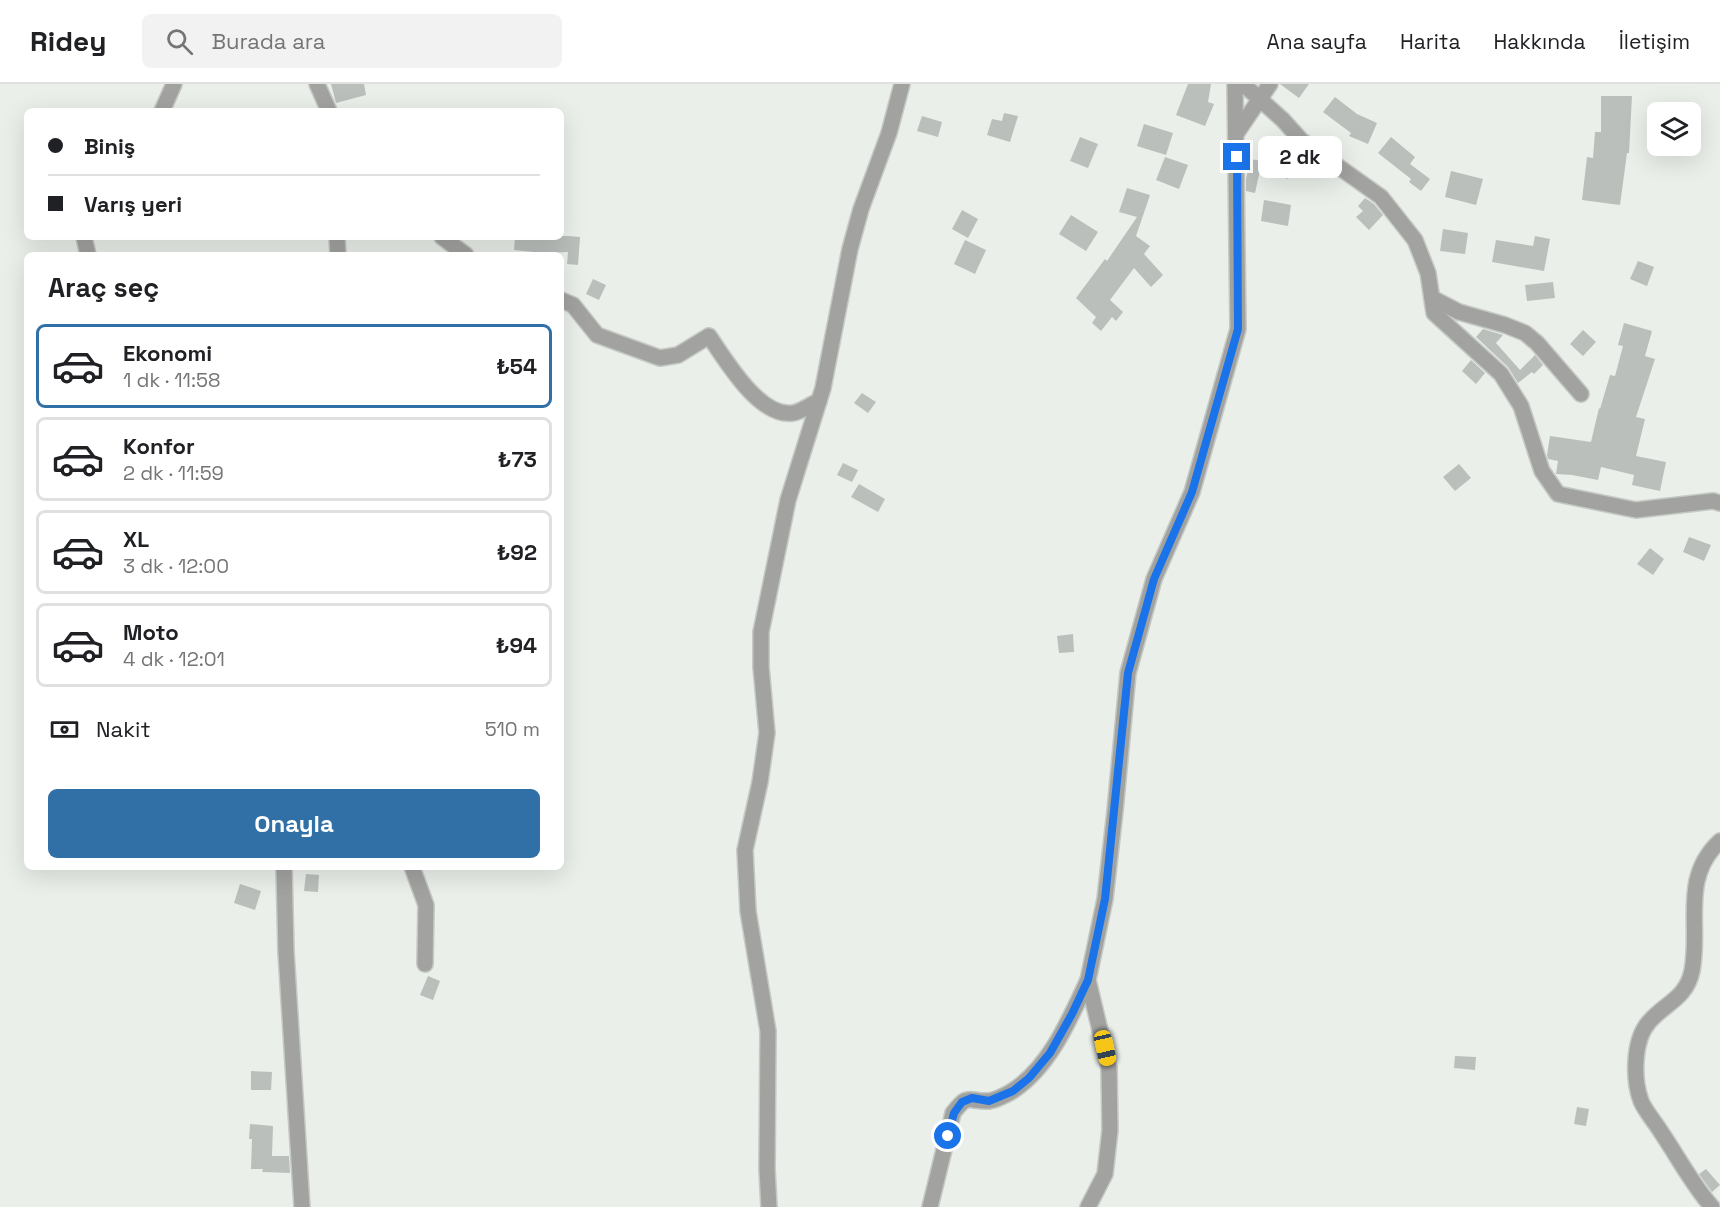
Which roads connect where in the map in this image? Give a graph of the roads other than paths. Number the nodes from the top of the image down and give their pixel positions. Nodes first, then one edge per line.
1 (174, 84) edge
2 (317, 84) edge
3 (902, 84) edge
4 (1235, 84) edge
5 (1243, 84) edge
6 (1270, 84) edge
7 (1260, 99) junction
8 (163, 108) edge
9 (328, 108) edge
10 (1236, 134) junction
11 (446, 240) edge
12 (462, 252) edge
13 (1432, 298) junction
14 (564, 302) edge
15 (1581, 394) dead end
16 (819, 401) junction
17 (1720, 503) edge
18 (1720, 841) edge
19 (284, 870) edge
20 (413, 870) edge
21 (424, 964) dead end
22 (1088, 980) junction
23 (302, 1207) edge
24 (769, 1207) edge
25 (930, 1207) edge
26 (1088, 1207) edge
27 (1712, 1207) edge

1 - 8 street
2 - 9 street
3 - 16 street
4 - 10 street
5 - 7 street
6 - 7 street
7 - 10 street
7 - 13 street
10 - 22 street
11 - 12 street
13 - 15 street
13 - 17 street
14 - 16 street
16 - 24 street
18 - 27 street
19 - 23 street
20 - 21 street
22 - 25 street
22 - 26 street

